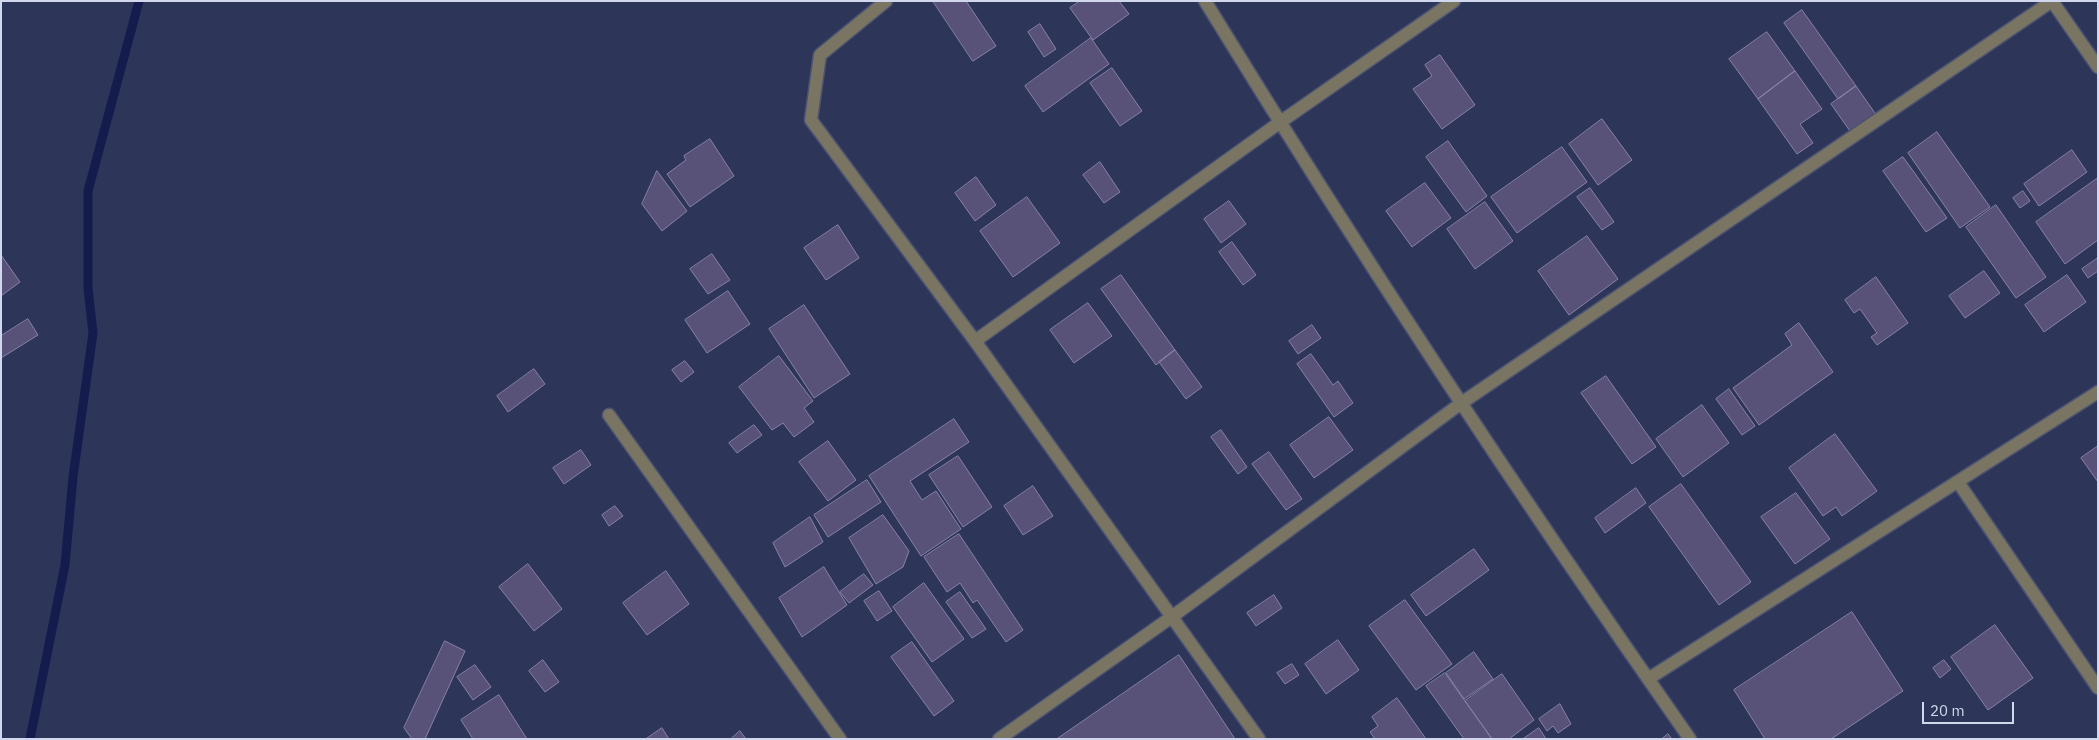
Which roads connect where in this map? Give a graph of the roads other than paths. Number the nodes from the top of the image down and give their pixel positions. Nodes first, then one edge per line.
1 (886, 1) edge
2 (1205, 1) edge
3 (1454, 1) edge
4 (2052, 1) edge
5 (2098, 67) edge
6 (1279, 122) junction
7 (975, 342) junction
8 (2098, 392) edge
9 (1460, 404) junction
10 (609, 415) dead end
11 (1958, 482) junction
12 (1173, 616) junction
13 (1648, 679) junction
14 (2098, 688) edge
15 (840, 739) edge
16 (999, 739) edge
17 (1259, 739) edge
18 (1690, 739) edge

1 - 7 street
2 - 6 street
3 - 6 street
4 - 5 street
4 - 9 street
6 - 7 street
6 - 9 street
7 - 12 street
8 - 11 street
9 - 12 street
9 - 13 street
10 - 15 street
11 - 13 street
11 - 14 street
12 - 16 street
12 - 17 street
13 - 18 street

